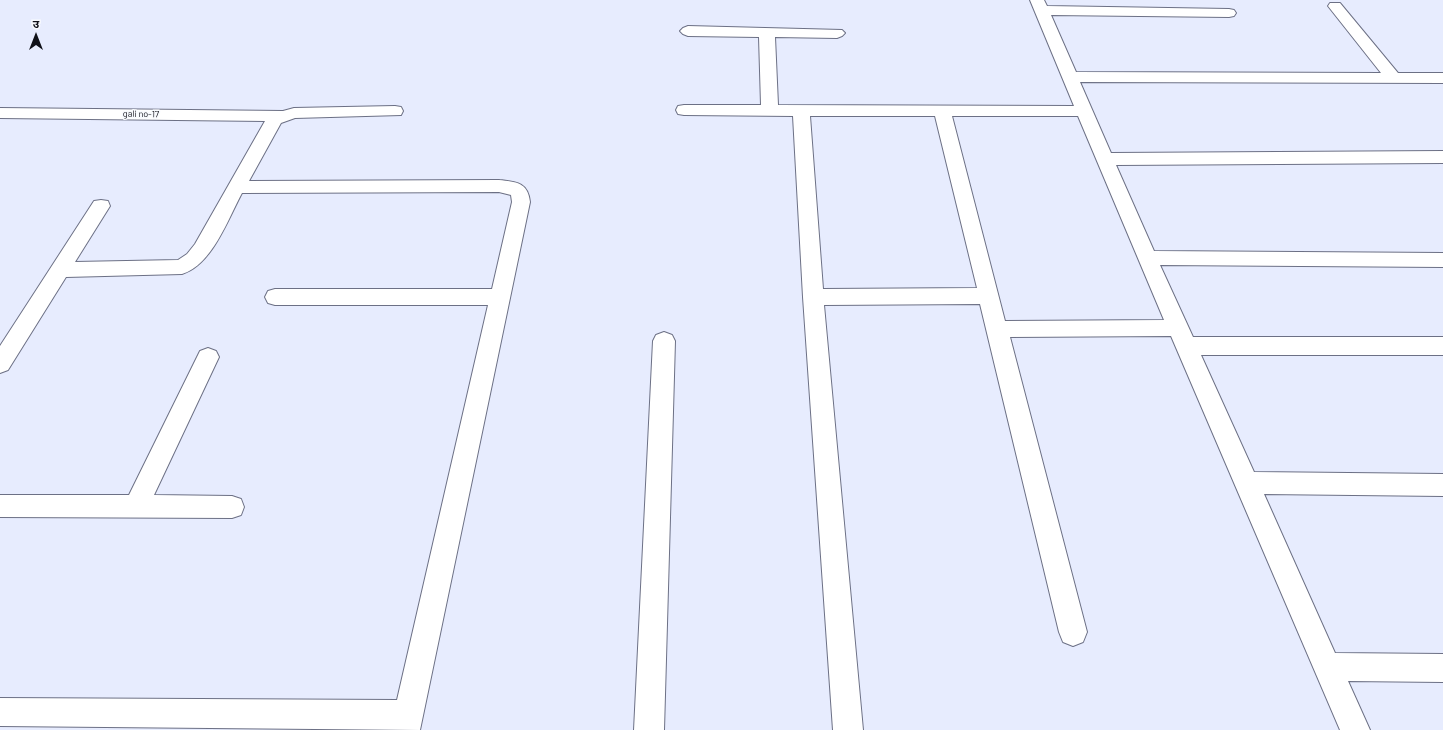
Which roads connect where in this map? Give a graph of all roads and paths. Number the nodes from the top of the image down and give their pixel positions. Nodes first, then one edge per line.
1 (1039, 5) edge
2 (1335, 6) dead end
3 (1229, 13) dead end
4 (688, 32) dead end
5 (767, 32) junction
6 (837, 33) dead end
7 (1070, 78) junction
8 (1394, 78) junction
9 (1443, 78) edge
10 (684, 110) dead end
11 (770, 110) junction
12 (801, 110) junction
13 (942, 110) junction
14 (395, 111) dead end
15 (1084, 111) junction
16 (0, 113) edge
17 (282, 116) junction
18 (1443, 157) edge
19 (1104, 159) junction
20 (237, 186) junction
21 (101, 206) dead end
22 (1147, 258) junction
23 (1443, 260) edge
24 (61, 270) junction
25 (988, 296) junction
26 (275, 297) dead end
27 (501, 297) junction
28 (813, 297) junction
29 (997, 329) junction
30 (1183, 337) junction
31 (664, 341) dead end
32 (1443, 346) edge
33 (208, 356) dead end
34 (0, 364) edge
35 (1247, 483) junction
36 (1443, 485) edge
37 (0, 506) edge
38 (136, 506) junction
39 (232, 507) dead end
40 (1073, 632) dead end
41 (1328, 667) junction
42 (1443, 668) edge
43 (0, 712) edge
44 (407, 723) edge
45 (649, 730) edge
46 (848, 730) edge
47 (1355, 730) edge

1 - 3 street
1 - 7 street
2 - 8 street
4 - 5 street
5 - 6 street
5 - 11 street
7 - 8 street
7 - 15 street
8 - 9 street
10 - 11 street
11 - 12 street
12 - 13 street
12 - 28 street
13 - 15 street
13 - 25 street
14 - 17 street, gali no-17
15 - 19 street
16 - 17 street, gali no-17
17 - 20 street
18 - 19 street
19 - 22 street
20 - 24 street
20 - 27 street
21 - 24 street
22 - 23 street
22 - 30 street
24 - 34 street
25 - 28 street
25 - 29 street
26 - 27 street
27 - 44 street
28 - 46 street
29 - 30 street
29 - 40 street
30 - 32 street
30 - 35 street
31 - 45 street
33 - 38 street
35 - 36 street
35 - 41 street
37 - 38 street
38 - 39 street
41 - 42 street
41 - 47 street
43 - 44 street

